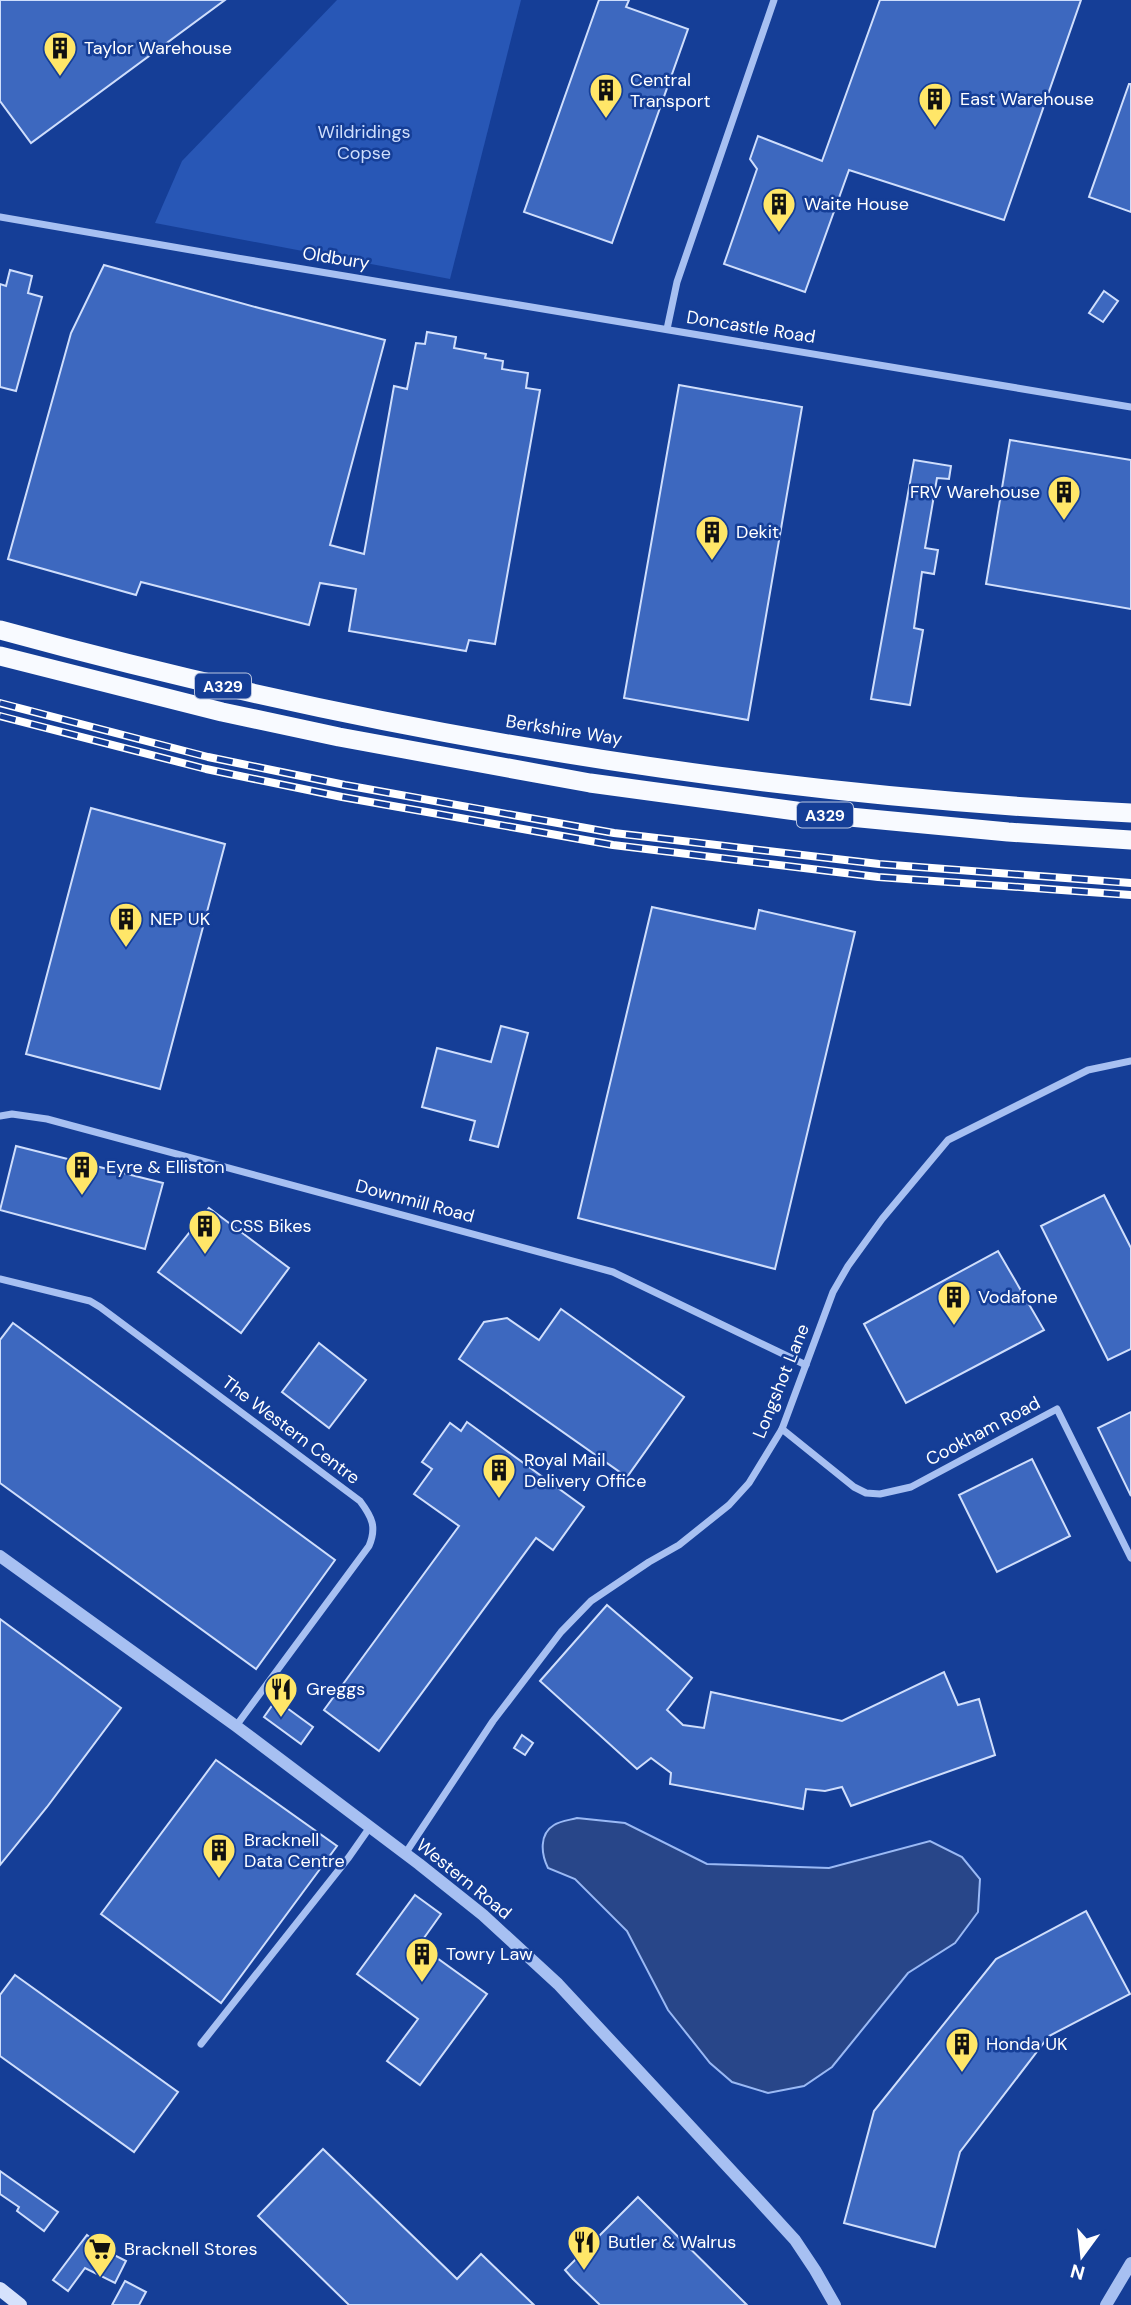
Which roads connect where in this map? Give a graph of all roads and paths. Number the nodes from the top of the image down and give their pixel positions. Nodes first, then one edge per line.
1 (774, 0) edge
2 (0, 217) edge
3 (667, 329) junction
4 (1131, 407) edge
5 (0, 630) edge
6 (0, 656) edge
7 (1131, 813) edge
8 (1131, 841) edge
9 (1131, 1061) edge
10 (0, 1116) edge
11 (0, 1279) edge
12 (806, 1365) junction
13 (782, 1429) junction
14 (0, 1556) edge
15 (1131, 1558) edge
16 (236, 1726) junction
17 (370, 1827) junction
18 (405, 1854) junction
19 (201, 2044) dead end
20 (1131, 2263) edge
21 (0, 2289) edge
22 (20, 2305) edge
23 (835, 2305) edge
24 (1106, 2305) edge

1 - 3 street, Doncastle Road
2 - 3 street, Oldbury
3 - 4 street, Doncastle Road
5 - 7 highway, Berkshire Way / A329
6 - 8 highway, A329
9 - 12 street, Longshot Lane
10 - 12 street, Downmill Road
11 - 16 street, The Western Centre
12 - 13 street, Longshot Lane
13 - 15 street, Cookham Road
13 - 18 street, Longshot Lane
14 - 16 street, Western Road
16 - 17 street, Western Road
17 - 18 street, Western Road
17 - 19 street
18 - 23 street, Western Road
20 - 24 street
21 - 22 main road

